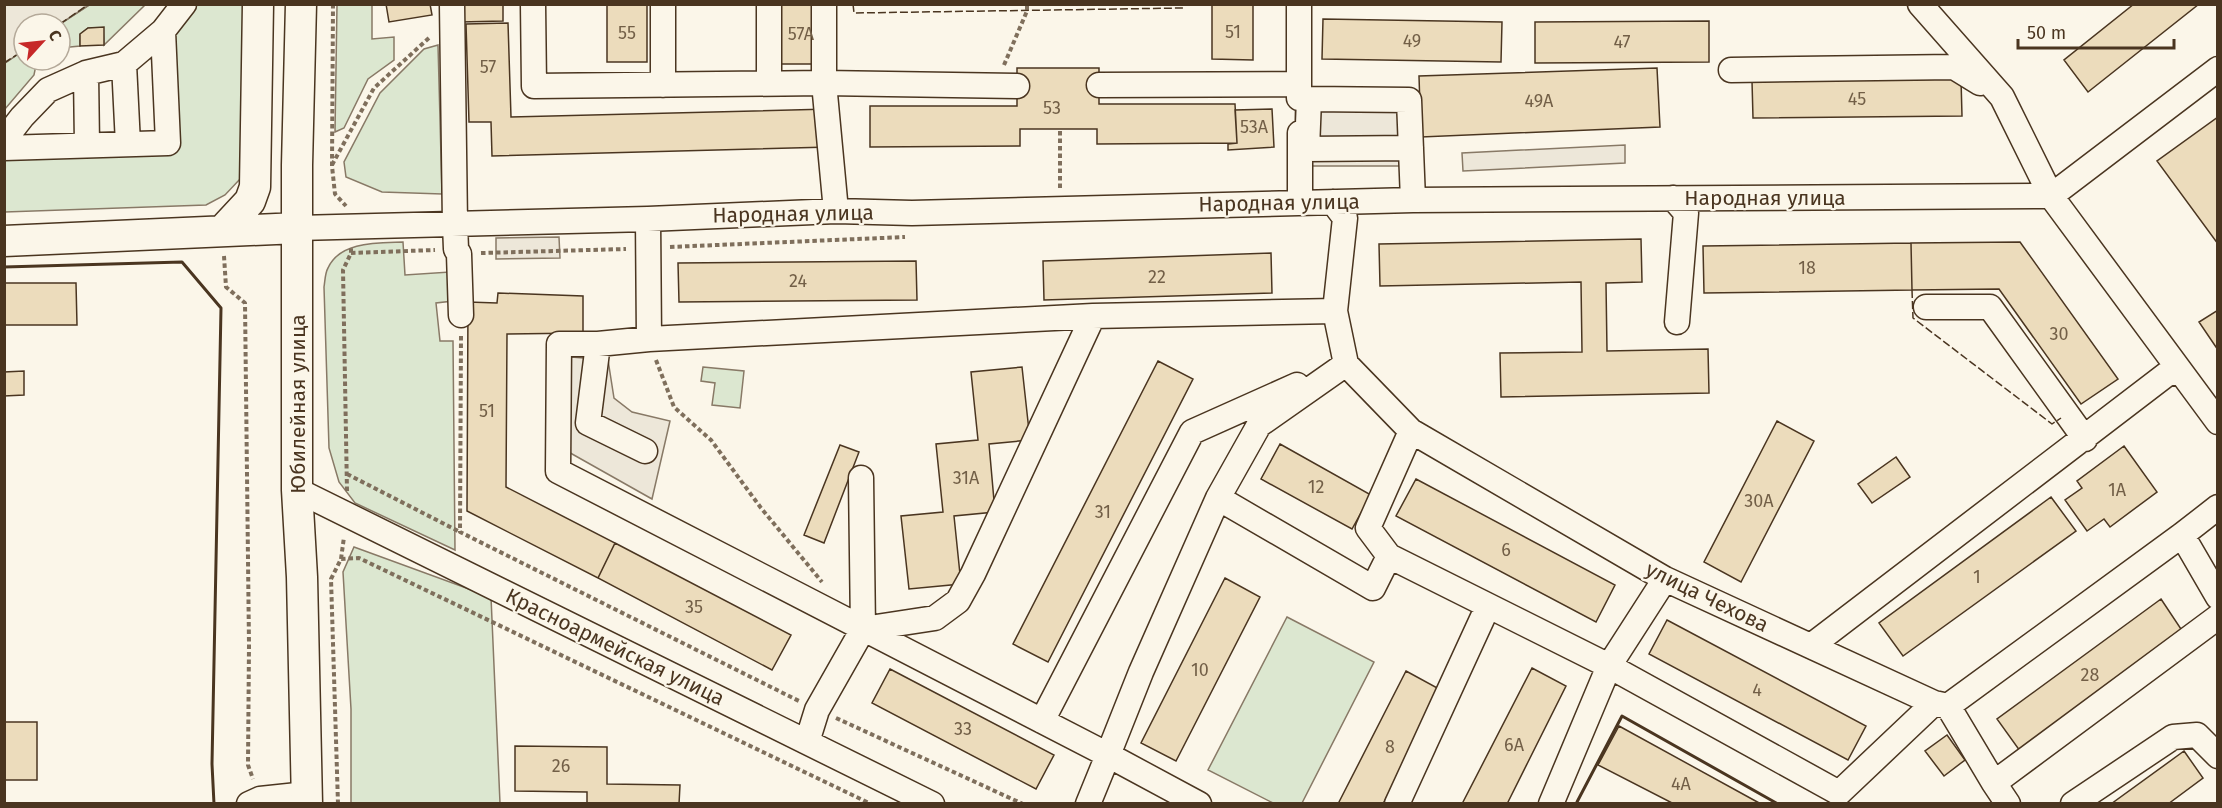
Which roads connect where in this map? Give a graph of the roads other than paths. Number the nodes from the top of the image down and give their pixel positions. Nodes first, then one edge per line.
1 (184, 4) edge
2 (258, 4) edge
3 (301, 4) edge
4 (533, 4) edge
5 (663, 4) edge
6 (769, 4) edge
7 (824, 4) edge
8 (1299, 4) edge
9 (1920, 4) edge
10 (452, 12) edge
11 (163, 31) junction
12 (124, 64) junction
13 (2217, 69) edge
14 (1731, 70) dead end
15 (86, 73) junction
16 (770, 83) junction
17 (824, 83) junction
18 (1299, 84) junction
19 (663, 85) junction
20 (1099, 85) dead end
21 (1006, 86) road end
22 (2002, 97) junction
23 (4, 140) edge
24 (128, 144) junction
25 (87, 145) junction
26 (4, 148) edge
27 (1411, 148) dead end
28 (2051, 196) junction
29 (1673, 198) junction
30 (1413, 200) junction
31 (1333, 202) junction
32 (1300, 203) junction
33 (836, 211) junction
34 (648, 219) junction
35 (455, 224) junction
36 (298, 228) junction
37 (223, 230) junction
38 (4, 241) edge
39 (1926, 307) dead end
40 (1335, 311) junction
41 (460, 315) road end
42 (1093, 316) junction
43 (1677, 322) dead end
44 (649, 339) junction
45 (598, 344) junction
46 (1346, 364) junction
47 (2180, 371) junction
48 (2217, 422) edge
49 (1412, 431) junction
50 (2085, 439) junction
51 (645, 451) dead end
52 (861, 478) dead end
53 (297, 490) junction
54 (1218, 498) junction
55 (2217, 507) edge
56 (2182, 535) junction
57 (1389, 556) junction
58 (1665, 579) junction
59 (2217, 597) edge
60 (1488, 606) junction
61 (2217, 617) edge
62 (863, 629) junction
63 (1811, 646) junction
64 (1609, 666) junction
65 (1941, 704) junction
66 (1042, 722) junction
67 (807, 742) junction
68 (1108, 755) junction
69 (2217, 756) edge
70 (1994, 783) junction
71 (1845, 798) edge
72 (307, 799) edge
73 (255, 801) edge
74 (932, 804) edge
75 (1088, 804) edge
76 (1199, 804) edge
77 (1397, 804) edge
78 (1551, 804) edge
79 (2008, 804) edge
80 (2073, 804) edge

1 - 11 street
2 - 37 main road
3 - 36 main road, Юбилейная улица
4 - 19 street
5 - 19 street
6 - 16 street
7 - 17 street
8 - 18 street
9 - 22 street
10 - 35 street
11 - 12 street
11 - 24 street
12 - 15 street
12 - 24 street
13 - 28 street
14 - 22 street
15 - 23 street
15 - 25 street
16 - 17 street
16 - 19 street
17 - 21 street
17 - 33 street
18 - 20 street
18 - 32 street
22 - 28 street
24 - 25 street
25 - 26 street
27 - 30 street
28 - 29 street, Народная улица
28 - 47 street
29 - 30 street, Народная улица
29 - 43 street
30 - 31 street, Народная улица
31 - 32 street, Народная улица
31 - 40 street
32 - 33 street, Народная улица
33 - 34 street, Народная улица
34 - 35 street, Народная улица
34 - 44 street
35 - 36 street, Народная улица
35 - 41 street
36 - 37 main road
36 - 53 main road, Юбилейная улица
37 - 38 main road
39 - 50 street
40 - 42 street
40 - 46 street
42 - 44 street
42 - 62 street
44 - 45 street
45 - 51 street
45 - 62 street
46 - 49 street, улица Чехова
46 - 54 street
46 - 66 street
47 - 48 street
47 - 50 street
49 - 57 street
49 - 58 street, улица Чехова
50 - 63 street
52 - 62 street
53 - 67 street, Красноармейская улица
53 - 72 main road, Юбилейная улица
54 - 57 street
54 - 68 street
55 - 56 street
56 - 59 street
56 - 65 street
57 - 60 street
58 - 63 street, улица Чехова
58 - 64 street
60 - 64 street
60 - 77 street
61 - 70 street
62 - 66 street
62 - 67 street
63 - 65 street, улица Чехова
64 - 71 street
64 - 78 street
65 - 70 street
65 - 71 street
66 - 68 street
67 - 74 street, Красноармейская улица
68 - 75 street
68 - 76 street
69 - 80 street
70 - 79 street
72 - 73 street

